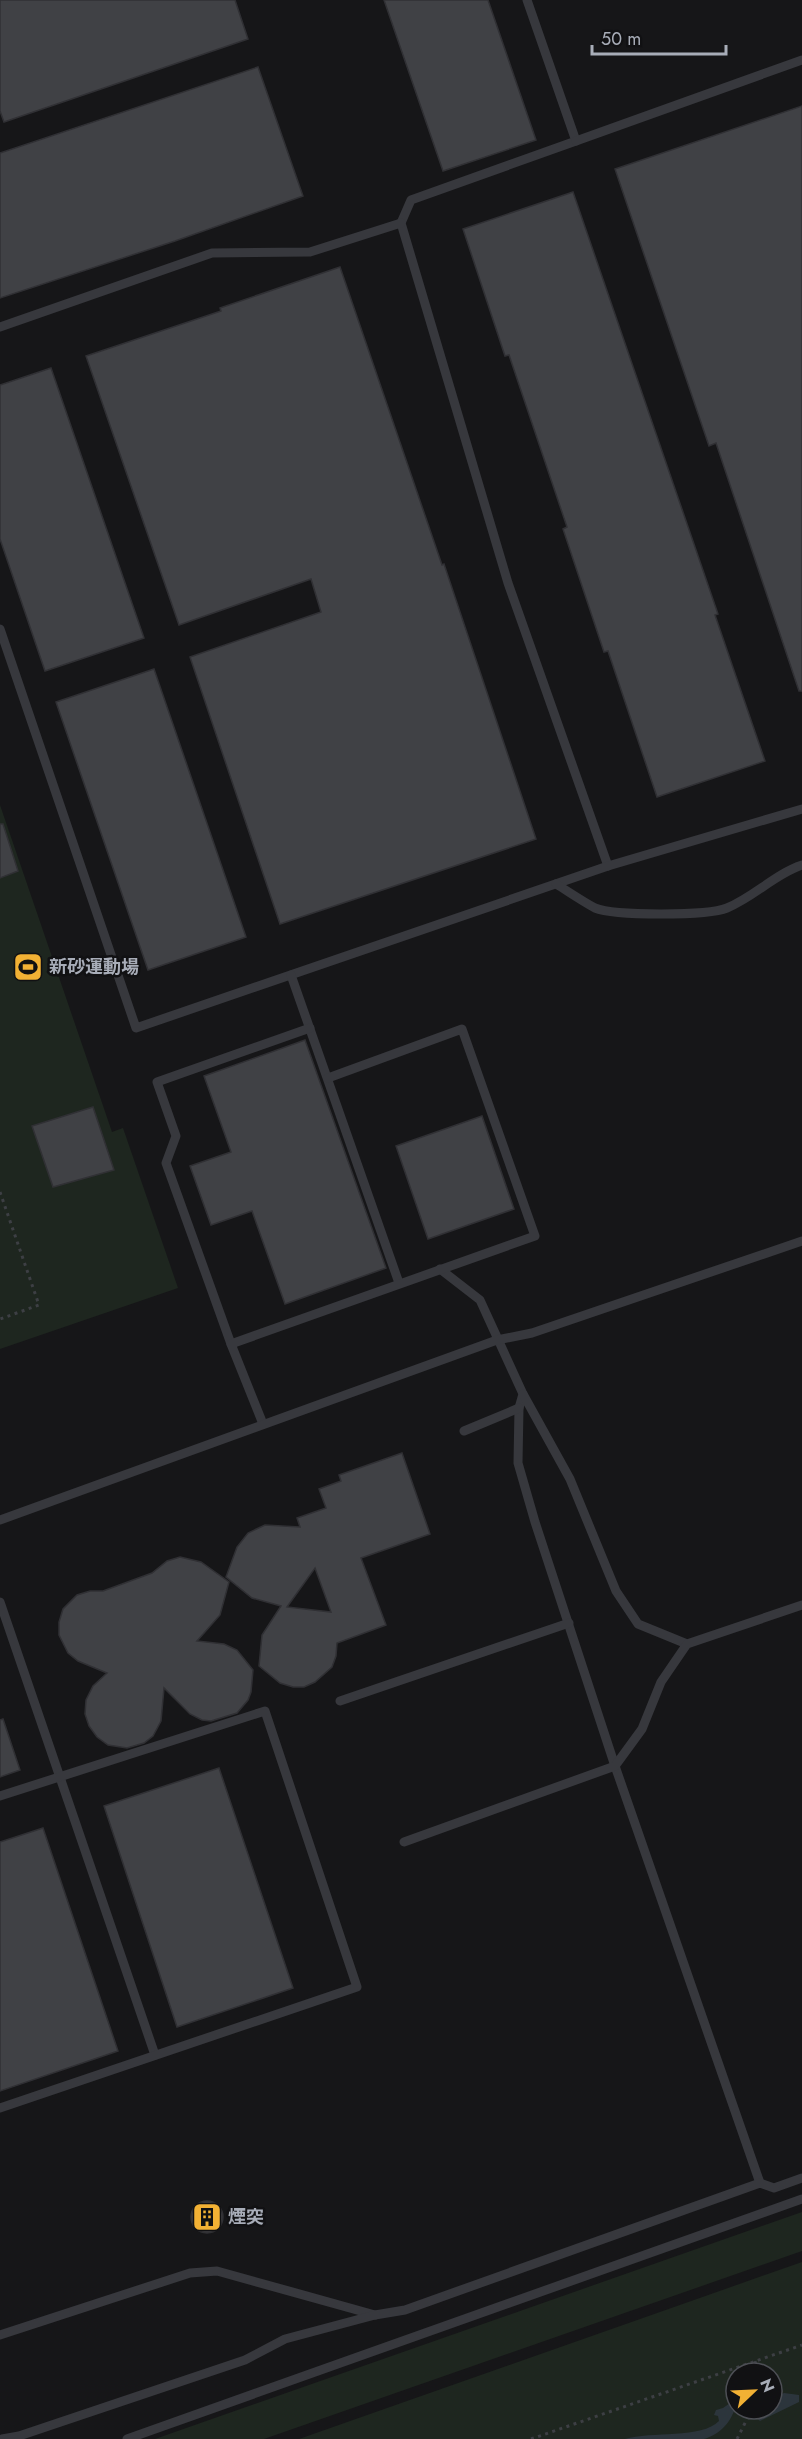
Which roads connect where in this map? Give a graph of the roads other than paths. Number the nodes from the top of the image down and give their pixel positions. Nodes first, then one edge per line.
1 (527, 0) edge
2 (802, 60) edge
3 (576, 141) junction
4 (401, 223) junction
5 (0, 327) edge
6 (0, 629) edge
7 (802, 809) edge
8 (802, 865) edge
9 (608, 866) junction
10 (556, 884) junction
11 (291, 975) junction
12 (310, 1028) junction
13 (328, 1078) junction
14 (802, 1240) edge
15 (440, 1269) junction
16 (399, 1283) junction
17 (497, 1340) junction
18 (231, 1344) junction
19 (523, 1394) junction
20 (519, 1408) junction
21 (263, 1424) junction
22 (464, 1431) dead end
23 (0, 1520) edge
24 (0, 1602) edge
25 (802, 1605) edge
26 (569, 1623) junction
27 (687, 1644) junction
28 (340, 1701) dead end
29 (615, 1766) junction
30 (59, 1776) junction
31 (0, 1796) edge
32 (404, 1842) dead end
33 (155, 2055) junction
34 (0, 2108) edge
35 (802, 2178) edge
36 (760, 2183) junction
37 (802, 2199) edge
38 (375, 2315) junction
39 (0, 2335) edge
40 (2, 2439) edge
41 (127, 2439) edge

1 - 3 lane
2 - 3 lane
3 - 4 lane
4 - 5 lane
4 - 9 lane
6 - 11 lane
7 - 9 lane
8 - 10 lane
9 - 10 lane
10 - 11 lane
11 - 12 lane
12 - 13 lane
12 - 18 lane
13 - 15 lane
13 - 16 lane
14 - 17 lane
15 - 16 lane
15 - 17 lane
16 - 18 lane
17 - 19 lane
17 - 21 lane
18 - 21 lane
19 - 20 lane
19 - 27 lane
20 - 22 lane
20 - 26 lane
21 - 23 lane
24 - 30 lane
25 - 27 lane
26 - 28 lane
26 - 29 lane
27 - 29 lane
29 - 32 lane
29 - 36 lane
30 - 31 lane
30 - 33 lane
30 - 33 lane
33 - 34 lane
35 - 36 lane
36 - 38 lane
37 - 41 lane
38 - 39 lane
38 - 40 lane

